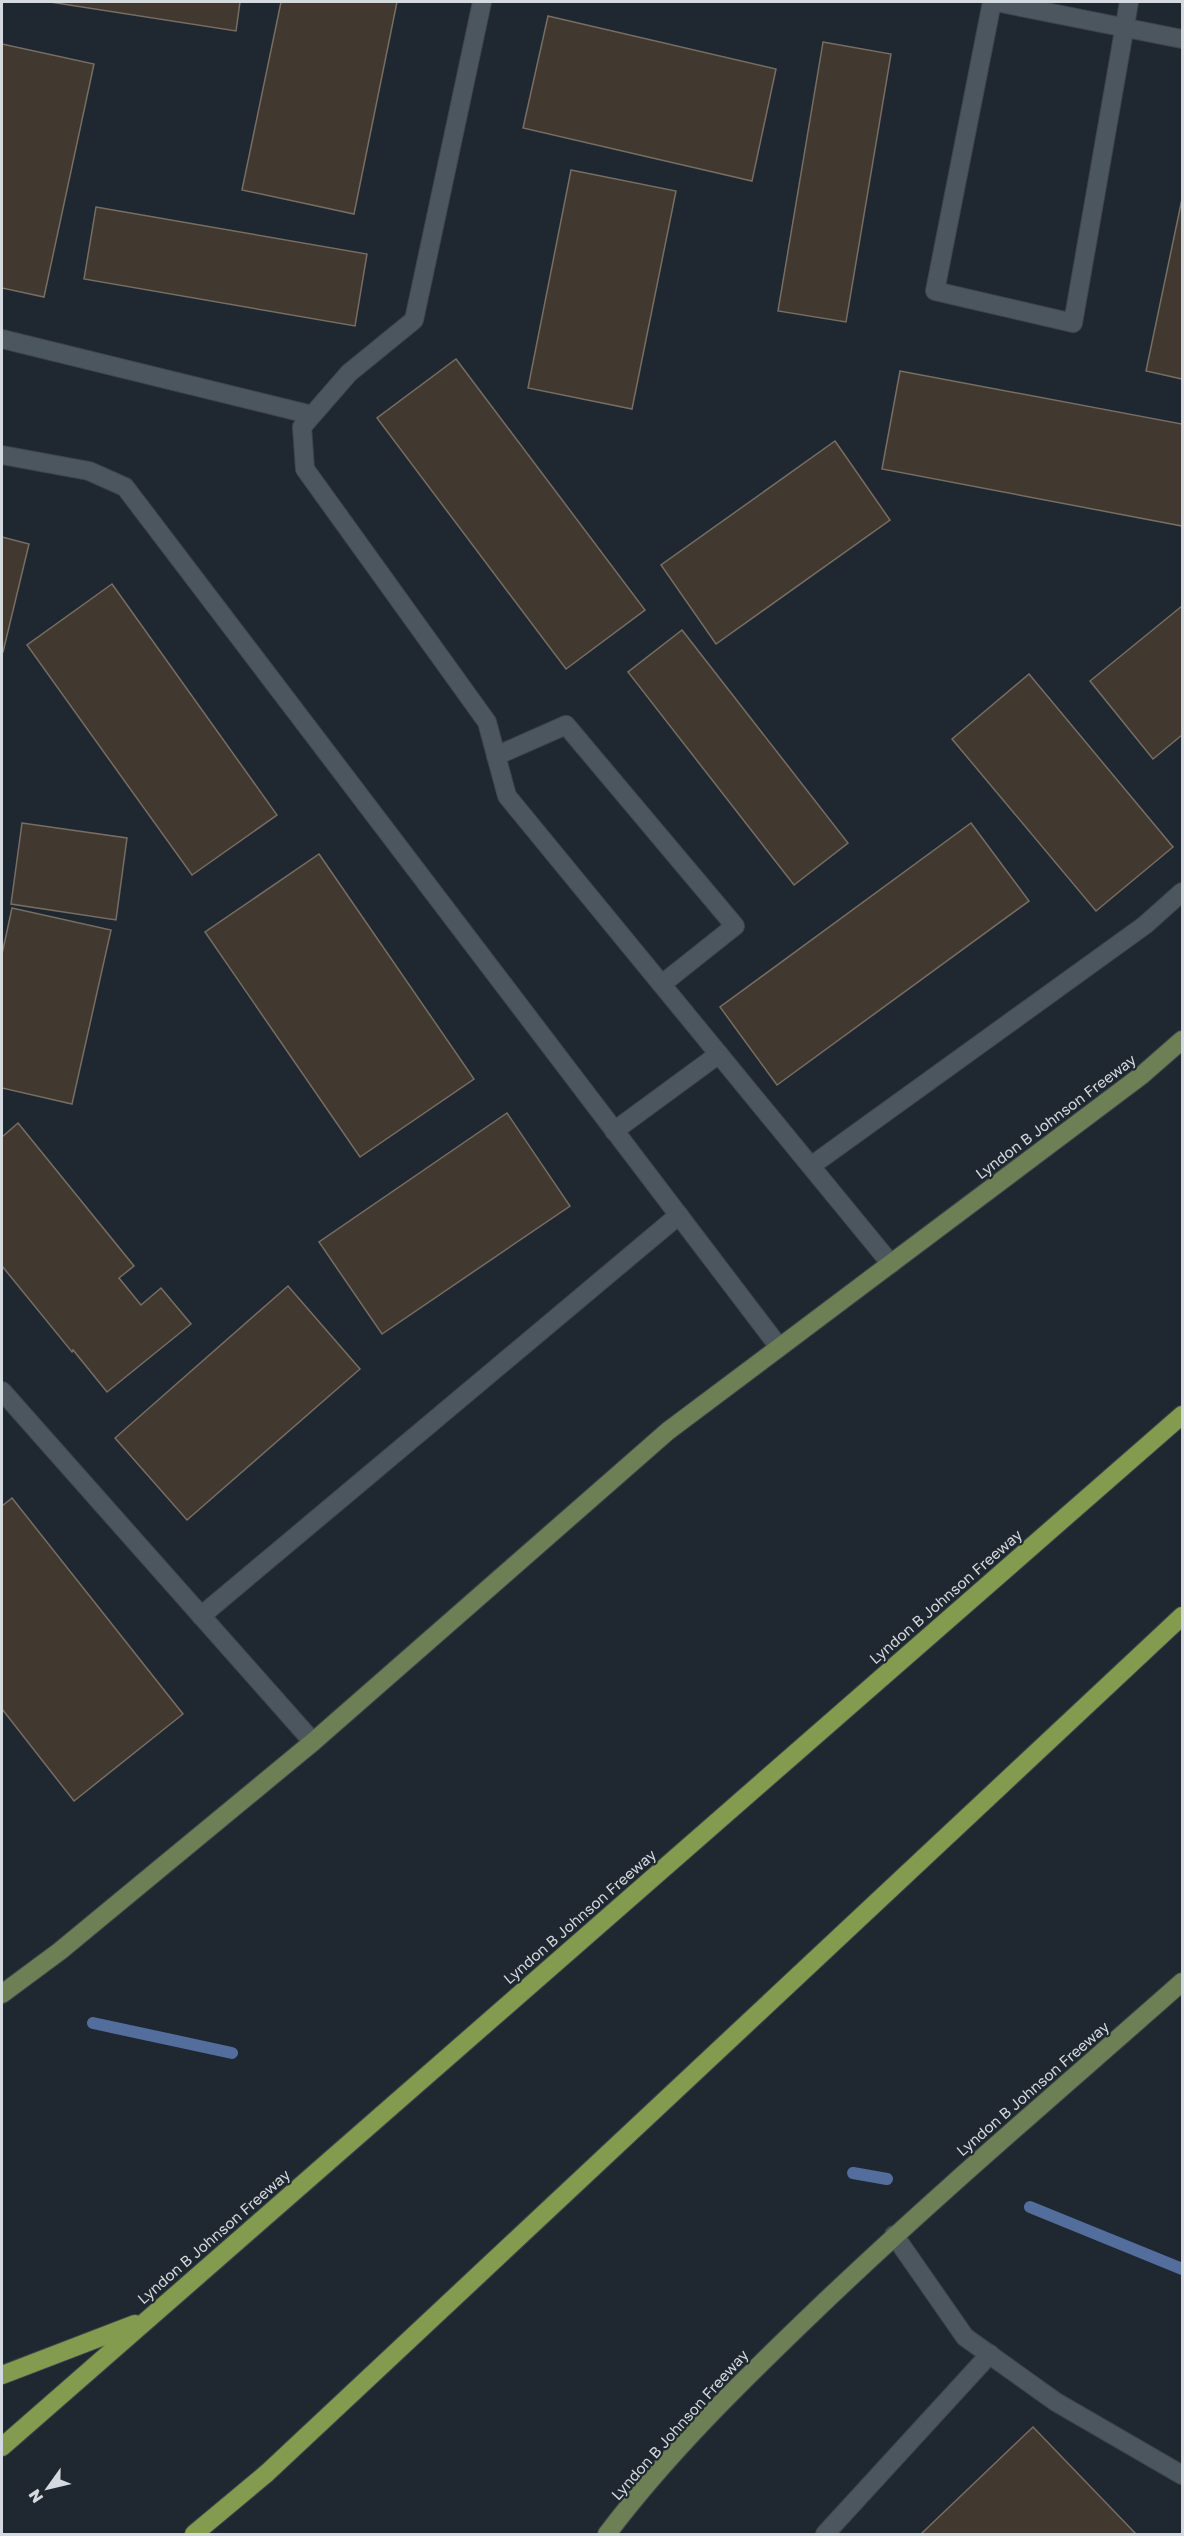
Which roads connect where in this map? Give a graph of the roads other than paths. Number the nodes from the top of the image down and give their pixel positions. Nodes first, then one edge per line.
1 (482, 2) edge
2 (994, 2) edge
3 (1129, 2) edge
4 (1124, 27) junction
5 (1182, 39) edge
6 (2, 339) edge
7 (312, 415) junction
8 (2, 455) edge
9 (496, 756) junction
10 (1182, 892) edge
11 (662, 984) junction
12 (1182, 1040) edge
13 (719, 1054) junction
14 (614, 1131) junction
15 (811, 1166) junction
16 (679, 1215) junction
17 (891, 1264) junction
18 (779, 1347) junction
19 (2, 1391) edge
20 (1182, 1415) edge
21 (201, 1616) junction
22 (1182, 1616) edge
23 (313, 1742) junction
24 (1182, 1982) edge
25 (2, 1994) edge
26 (894, 2235) junction
27 (148, 2319) junction
28 (990, 2354) junction
29 (2, 2374) edge
30 (2, 2447) edge
31 (267, 2473) junction
32 (1182, 2475) edge
33 (194, 2535) edge
34 (204, 2535) edge
35 (607, 2535) edge
36 (825, 2535) edge

1 - 7 lane
2 - 4 lane
2 - 4 lane
3 - 4 lane
4 - 5 lane
6 - 7 lane
7 - 9 lane
8 - 14 lane
9 - 11 lane
9 - 11 lane
10 - 15 lane
11 - 13 lane
12 - 17 main road, Lyndon B Johnson Freeway
13 - 14 lane
13 - 15 lane
14 - 16 lane
15 - 17 lane
16 - 18 lane
16 - 21 lane
17 - 18 main road, Lyndon B Johnson Freeway
18 - 23 main road, Lyndon B Johnson Freeway
19 - 21 lane
20 - 27 highway, Lyndon B Johnson Freeway
21 - 23 lane
22 - 31 highway
23 - 25 main road, Lyndon B Johnson Freeway
24 - 26 main road, Lyndon B Johnson Freeway
26 - 28 lane
26 - 35 main road, Lyndon B Johnson Freeway
27 - 29 highway
27 - 30 highway, Lyndon B Johnson Freeway
28 - 32 lane
28 - 36 lane
31 - 33 highway
31 - 34 highway

